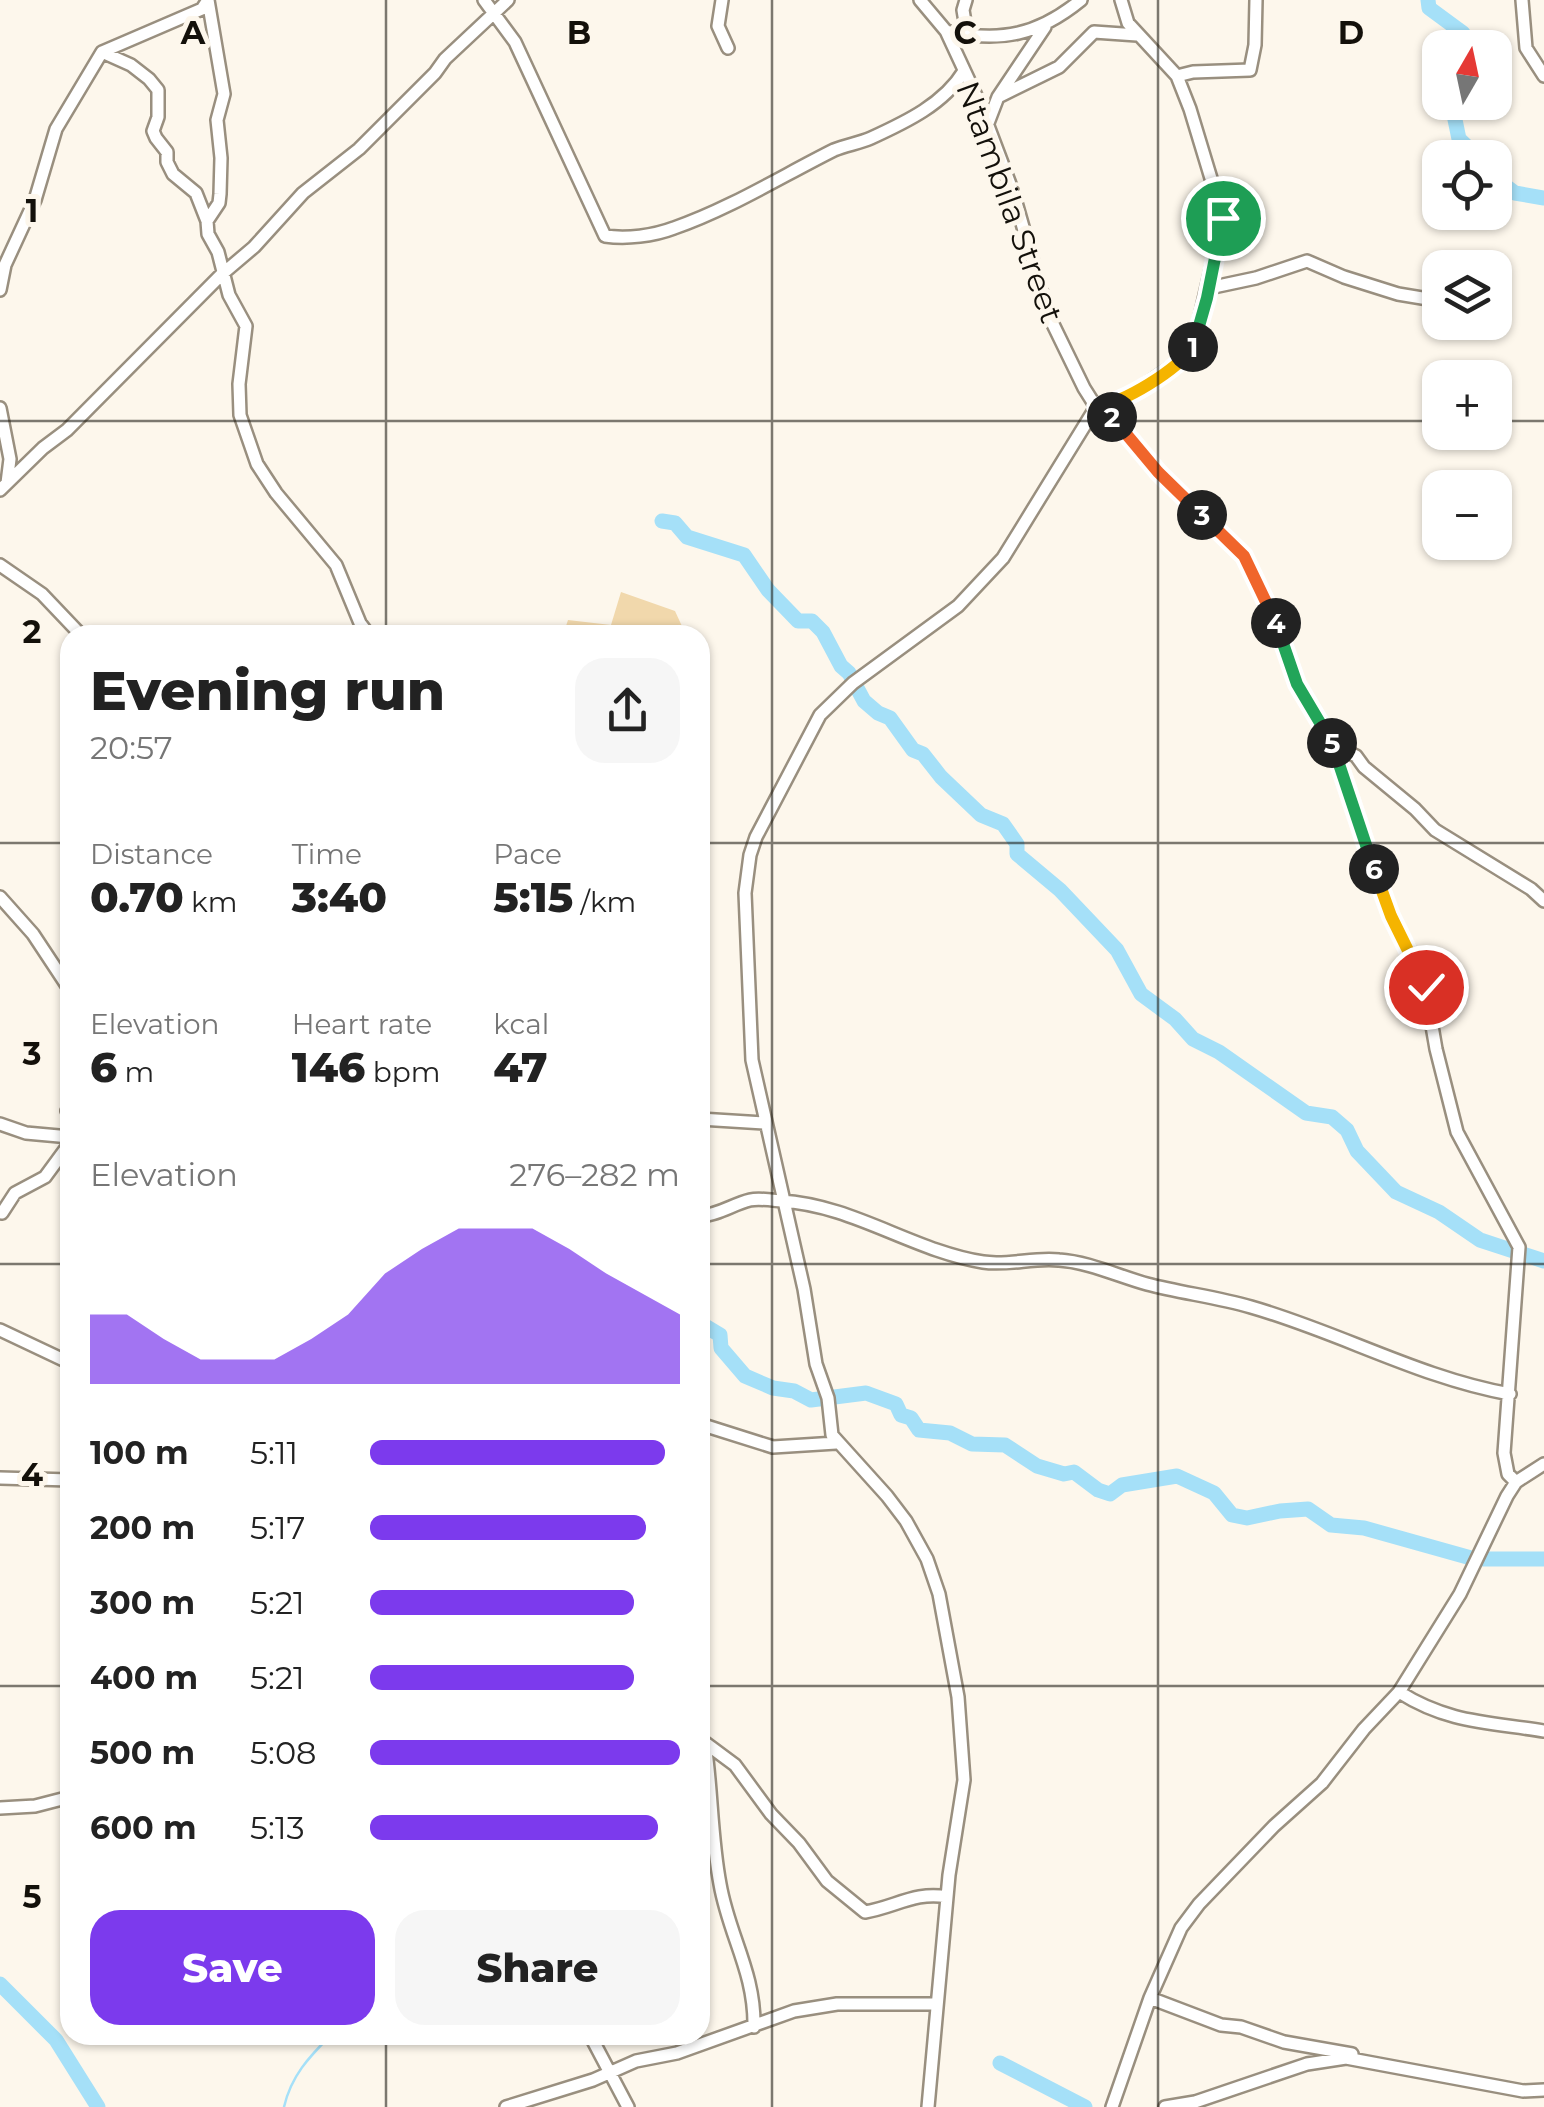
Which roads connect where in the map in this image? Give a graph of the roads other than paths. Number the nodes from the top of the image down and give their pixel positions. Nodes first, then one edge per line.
1 (208, 0) edge
2 (484, 0) edge
3 (508, 0) edge
4 (722, 0) edge
5 (920, 0) edge
6 (966, 0) edge
7 (1081, 0) edge
8 (1121, 0) edge
9 (1256, 0) edge
10 (1522, 0) edge
11 (494, 13) junction
12 (1048, 24) junction
13 (946, 31) junction
14 (967, 34) junction
15 (1137, 35) junction
16 (728, 48) dead end
17 (102, 52) junction
18 (964, 71) junction
19 (1176, 76) junction
20 (1544, 76) edge
21 (998, 98) junction
22 (988, 123) junction
23 (208, 221) junction
24 (222, 275) junction
25 (1209, 288) junction
26 (0, 290) edge
27 (1422, 298) edge
28 (1096, 407) junction
29 (0, 408) edge
30 (4, 486) edge
31 (0, 565) edge
32 (71, 625) edge
33 (362, 625) edge
34 (1330, 737) junction
35 (0, 897) edge
36 (1544, 902) edge
37 (60, 973) edge
38 (710, 1120) edge
39 (764, 1123) junction
40 (0, 1124) edge
41 (60, 1139) edge
42 (60, 1155) edge
43 (786, 1201) junction
44 (2, 1213) edge
45 (710, 1214) edge
46 (0, 1330) edge
47 (60, 1357) edge
48 (1510, 1394) junction
49 (710, 1427) edge
50 (836, 1443) junction
51 (1544, 1464) edge
52 (0, 1478) edge
53 (60, 1480) edge
54 (1516, 1482) junction
55 (1399, 1692) junction
56 (1544, 1731) edge
57 (710, 1747) edge
58 (60, 1800) edge
59 (710, 1805) edge
60 (0, 1808) edge
61 (947, 1897) junction
62 (1150, 1998) junction
63 (935, 2004) junction
64 (754, 2026) junction
65 (710, 2040) edge
66 (595, 2045) edge
67 (695, 2045) edge
68 (1370, 2061) junction
69 (610, 2072) junction
70 (1544, 2090) edge
71 (506, 2107) edge
72 (628, 2107) edge
73 (928, 2107) edge
74 (1112, 2107) edge
75 (1166, 2107) edge

1 - 17 street
1 - 23 street
2 - 11 street
3 - 11 street
4 - 16 street
5 - 13 street, Ntambila Street
6 - 14 street
7 - 12 street
8 - 15 street
9 - 19 street
10 - 20 street
11 - 18 street
11 - 24 street
12 - 14 street
12 - 21 street
13 - 14 street
13 - 18 street, Ntambila Street
15 - 19 street
15 - 21 street
17 - 23 street
17 - 26 street
18 - 22 street, Ntambila Street
19 - 25 street
21 - 22 street
22 - 28 street, Ntambila Street
23 - 24 street
24 - 30 street
24 - 33 street
25 - 27 street
25 - 28 street
28 - 34 street, Ntambila Street
28 - 39 street
29 - 30 street
31 - 32 street
34 - 36 street
34 - 48 street
35 - 37 street
38 - 39 street
39 - 43 street
40 - 41 street
42 - 44 street
43 - 45 street
43 - 48 street
43 - 50 street
46 - 47 street
48 - 54 street
49 - 50 street
50 - 61 street
51 - 54 street
52 - 53 street
54 - 55 street
55 - 56 street
55 - 62 street
57 - 61 street
58 - 60 street
59 - 64 street
61 - 63 street
62 - 68 street
62 - 74 street
63 - 64 street
63 - 73 street
64 - 65 street
66 - 69 street
67 - 69 street
68 - 70 street
68 - 75 street
69 - 71 street
69 - 72 street

